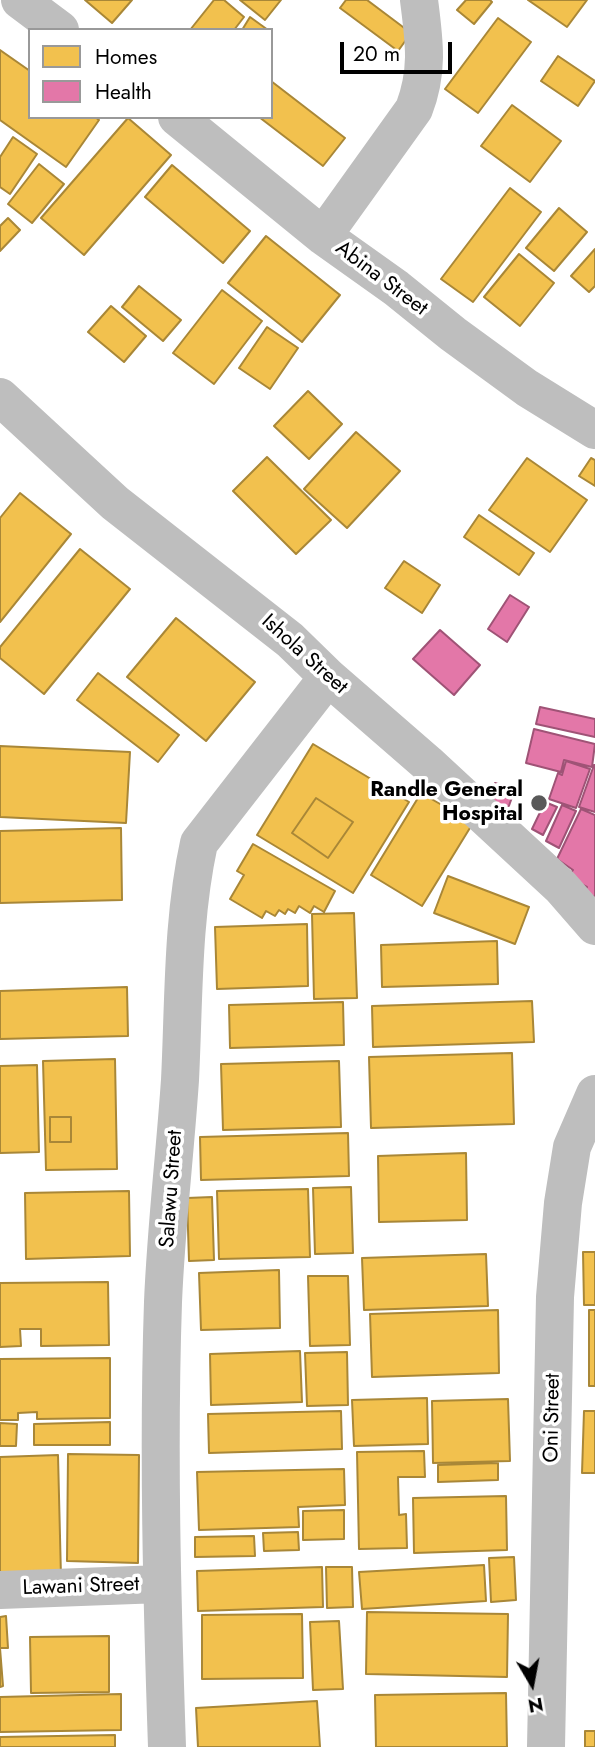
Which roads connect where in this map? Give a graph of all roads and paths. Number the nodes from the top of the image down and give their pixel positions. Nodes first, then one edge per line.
1 (20, 0) edge
2 (419, 0) edge
3 (57, 28) edge
4 (179, 119) edge
5 (323, 236) junction
6 (0, 397) edge
7 (595, 430) edge
8 (328, 677) junction
9 (595, 926) edge
10 (595, 1094) edge
11 (161, 1584) junction
12 (0, 1590) edge
13 (167, 1747) edge
14 (545, 1747) edge

1 - 3 street
2 - 5 street
4 - 5 street, Abina Street
5 - 7 street, Abina Street
6 - 8 street, Ishola Street
8 - 9 street, Ishola Street
8 - 11 street, Salawu Street
10 - 14 street, Oni Street
11 - 12 street, Lawani Street
11 - 13 street, Salawu Street

